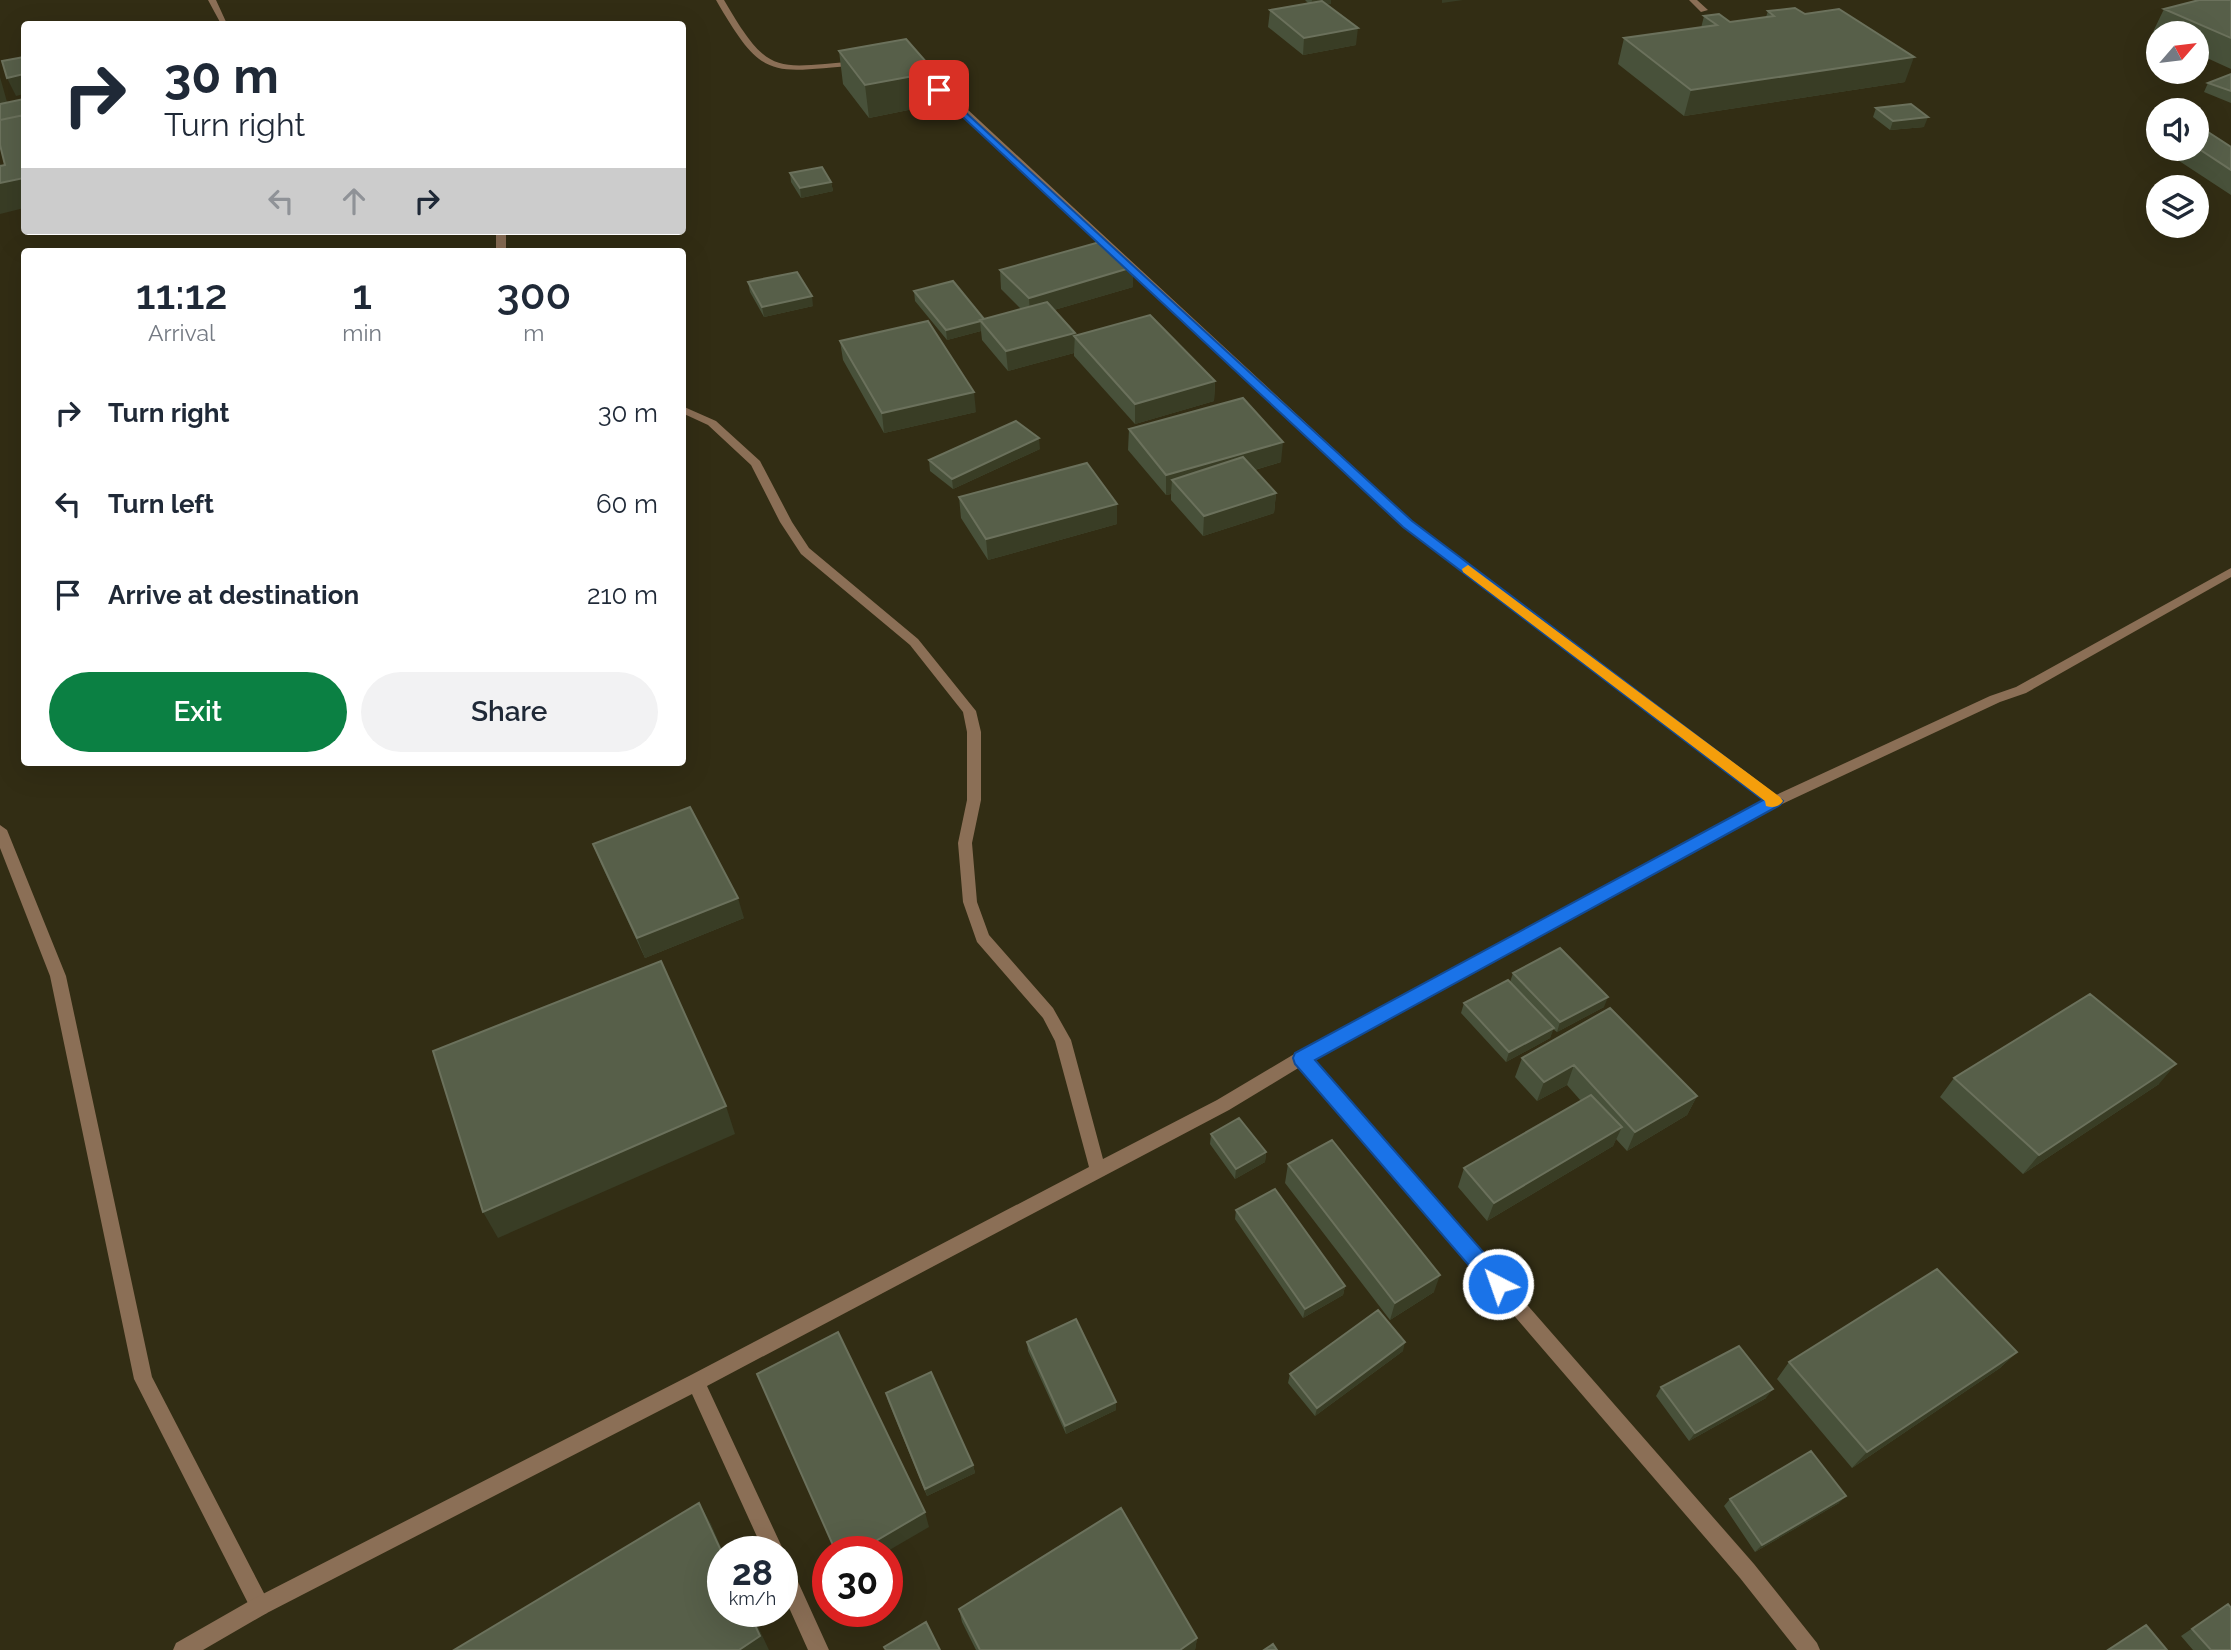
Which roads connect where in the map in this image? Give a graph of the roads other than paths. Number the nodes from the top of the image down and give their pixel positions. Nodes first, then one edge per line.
1 (212, 0) edge
2 (719, 0) edge
3 (1693, 0) edge
4 (1704, 10) dead end
5 (222, 21) edge
6 (867, 62) edge
7 (914, 66) edge
8 (686, 410) edge
9 (2231, 572) edge
10 (1775, 801) junction
11 (0, 830) edge
12 (1302, 1058) junction
13 (1098, 1170) junction
14 (696, 1382) junction
15 (767, 1536) edge
16 (798, 1604) edge
17 (260, 1606) junction
18 (183, 1650) edge
19 (819, 1650) edge
20 (1810, 1650) edge

1 - 5 street
2 - 6 street
3 - 4 street
7 - 10 street
8 - 13 street
9 - 10 street
10 - 12 street
11 - 17 street
12 - 13 street
12 - 20 street
13 - 14 street
14 - 15 street
14 - 17 street
16 - 19 street
17 - 18 street

